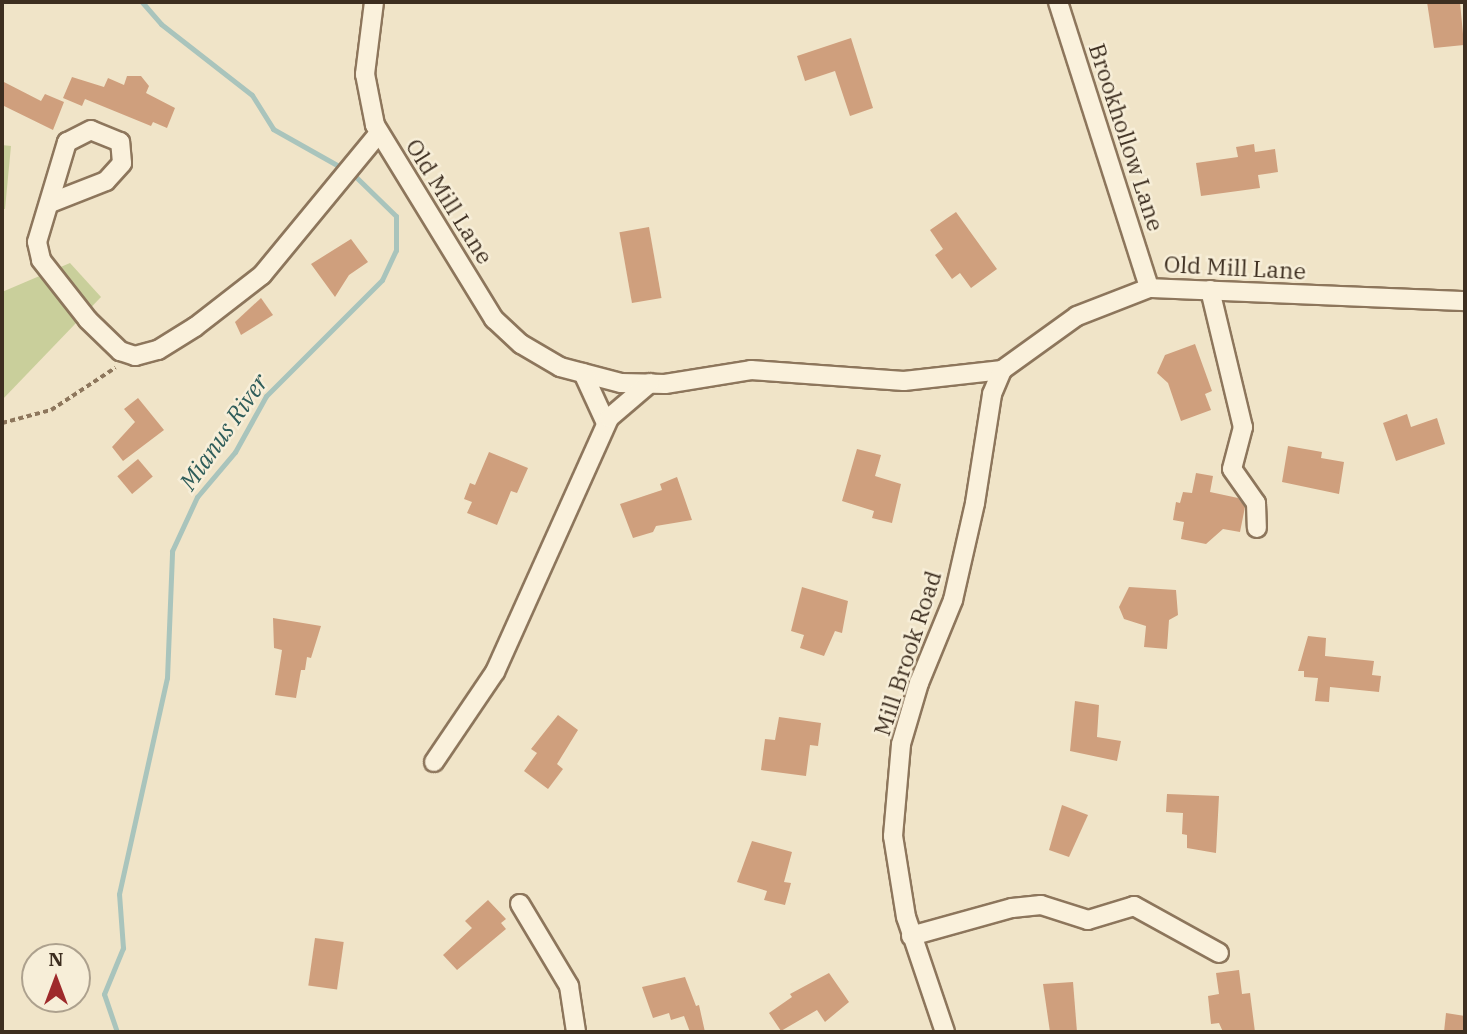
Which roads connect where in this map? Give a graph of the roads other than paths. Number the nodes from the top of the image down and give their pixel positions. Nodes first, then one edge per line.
1 (374, 2) edge
2 (1058, 2) edge
3 (380, 133) junction
4 (50, 203) junction
5 (1149, 288) junction
6 (1209, 290) junction
7 (1465, 301) edge
8 (1002, 370) junction
9 (583, 373) junction
10 (650, 383) junction
11 (606, 423) junction
12 (1257, 528) dead end
13 (434, 762) dead end
14 (520, 904) dead end
15 (911, 936) junction
16 (1219, 953) dead end
17 (576, 1032) edge
18 (946, 1032) edge

1 - 3 street, Old Mill Lane
2 - 5 street, Brookhollow Lane
3 - 4 street
3 - 9 street, Old Mill Lane
4 - 4 street
5 - 6 street, Old Mill Lane
5 - 8 street, Old Mill Lane
6 - 7 street, Old Mill Lane
6 - 12 street
8 - 10 street, Old Mill Lane
8 - 15 street, Mill Brook Road
9 - 10 street, Old Mill Lane
9 - 11 street
10 - 11 street
11 - 13 street
14 - 17 street
15 - 16 street
15 - 18 street, Mill Brook Road

